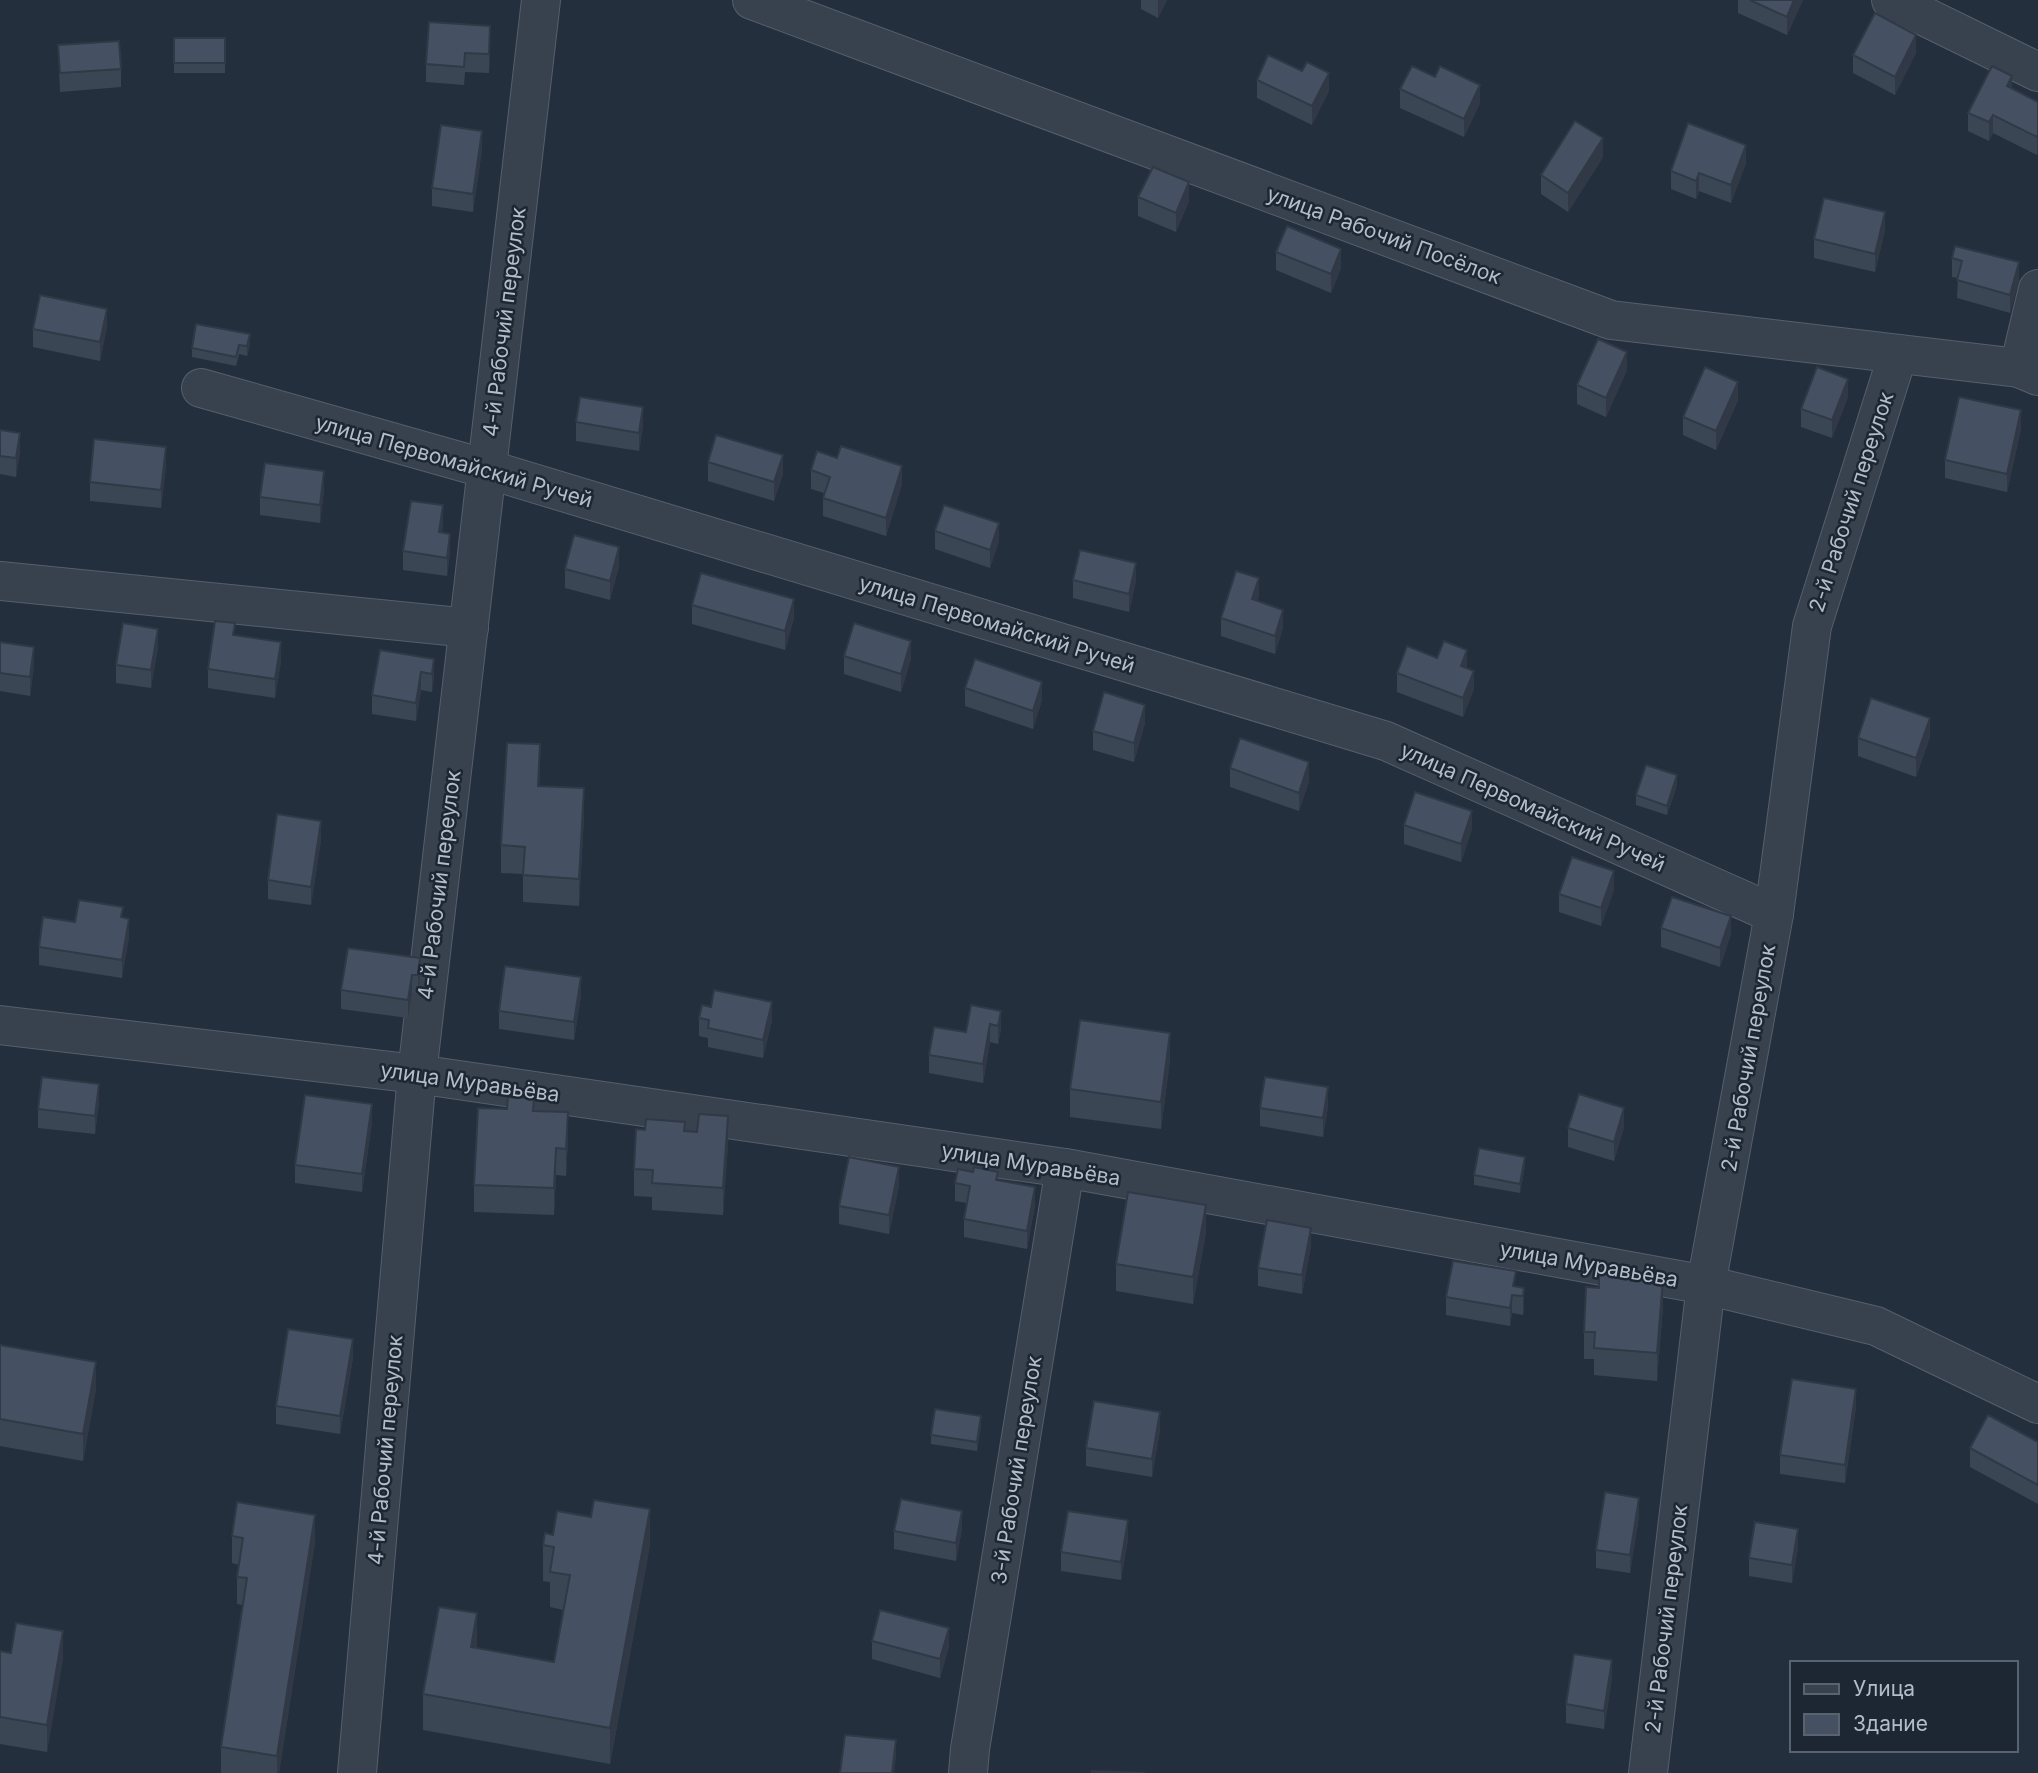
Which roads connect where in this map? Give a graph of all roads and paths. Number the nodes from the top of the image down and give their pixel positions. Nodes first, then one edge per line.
1 (541, 0) edge
2 (752, 0) edge
3 (1891, 0) edge
4 (2038, 72) edge
5 (2038, 289) edge
6 (1898, 354) junction
7 (2029, 372) edge
8 (201, 388) dead end
9 (487, 469) junction
10 (0, 581) edge
11 (469, 628) junction
12 (1774, 914) junction
13 (0, 1026) edge
14 (417, 1074) junction
15 (1065, 1168) junction
16 (1706, 1285) junction
17 (2038, 1404) edge
18 (357, 1773) edge
19 (968, 1773) edge
20 (1648, 1773) edge

1 - 9 street, 4-й Рабочий переулок
2 - 6 street, улица Рабочий Посёлок
3 - 4 street
5 - 7 street
6 - 7 street, улица Рабочий Посёлок
6 - 12 street, 2-й Рабочий переулок
8 - 9 street, улица Первомайский Ручей
9 - 11 street, 4-й Рабочий переулок
9 - 12 street, улица Первомайский Ручей
10 - 11 street
11 - 14 street, 4-й Рабочий переулок
12 - 16 street, 2-й Рабочий переулок
13 - 14 street, улица Муравьёва
14 - 15 street, улица Муравьёва
14 - 18 street, 4-й Рабочий переулок
15 - 16 street, улица Муравьёва
15 - 19 street, 3-й Рабочий переулок
16 - 17 street, улица Муравьёва
16 - 20 street, 2-й Рабочий переулок

